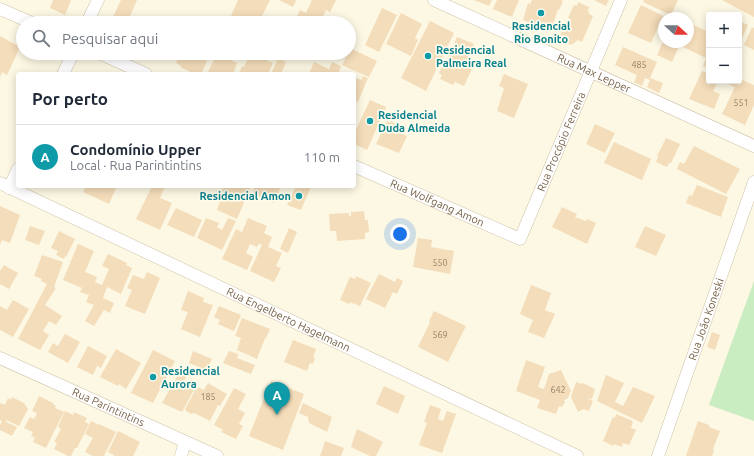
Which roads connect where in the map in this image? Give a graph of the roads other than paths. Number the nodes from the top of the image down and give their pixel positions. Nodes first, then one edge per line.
1 (98, 0) edge
2 (434, 0) edge
3 (621, 0) edge
4 (0, 9) edge
5 (16, 16) edge
6 (90, 16) edge
7 (70, 60) edge
8 (115, 60) edge
9 (591, 71) junction
10 (64, 72) edge
11 (142, 72) edge
12 (754, 146) edge
13 (356, 167) edge
14 (16, 172) edge
15 (754, 182) edge
16 (5, 186) edge
17 (520, 239) joint
18 (0, 358) edge
19 (185, 442) junction
20 (181, 456) edge
21 (217, 456) edge
22 (577, 456) edge
23 (658, 456) edge

1 - 6 street
2 - 9 street, Rua Max Lepper
3 - 9 street, Rua Procópio Ferreira
4 - 5 street
7 - 10 street
8 - 11 street
9 - 12 street, Rua Max Lepper
9 - 17 street, Rua Procópio Ferreira
13 - 17 street, Rua Wolfgang Amon
14 - 16 street
15 - 23 street, Rua João Koneski
16 - 22 street, Rua Engelberto Hagelmann
18 - 19 street, Rua Parintintins
19 - 20 street
19 - 21 street, Rua Parintintins

